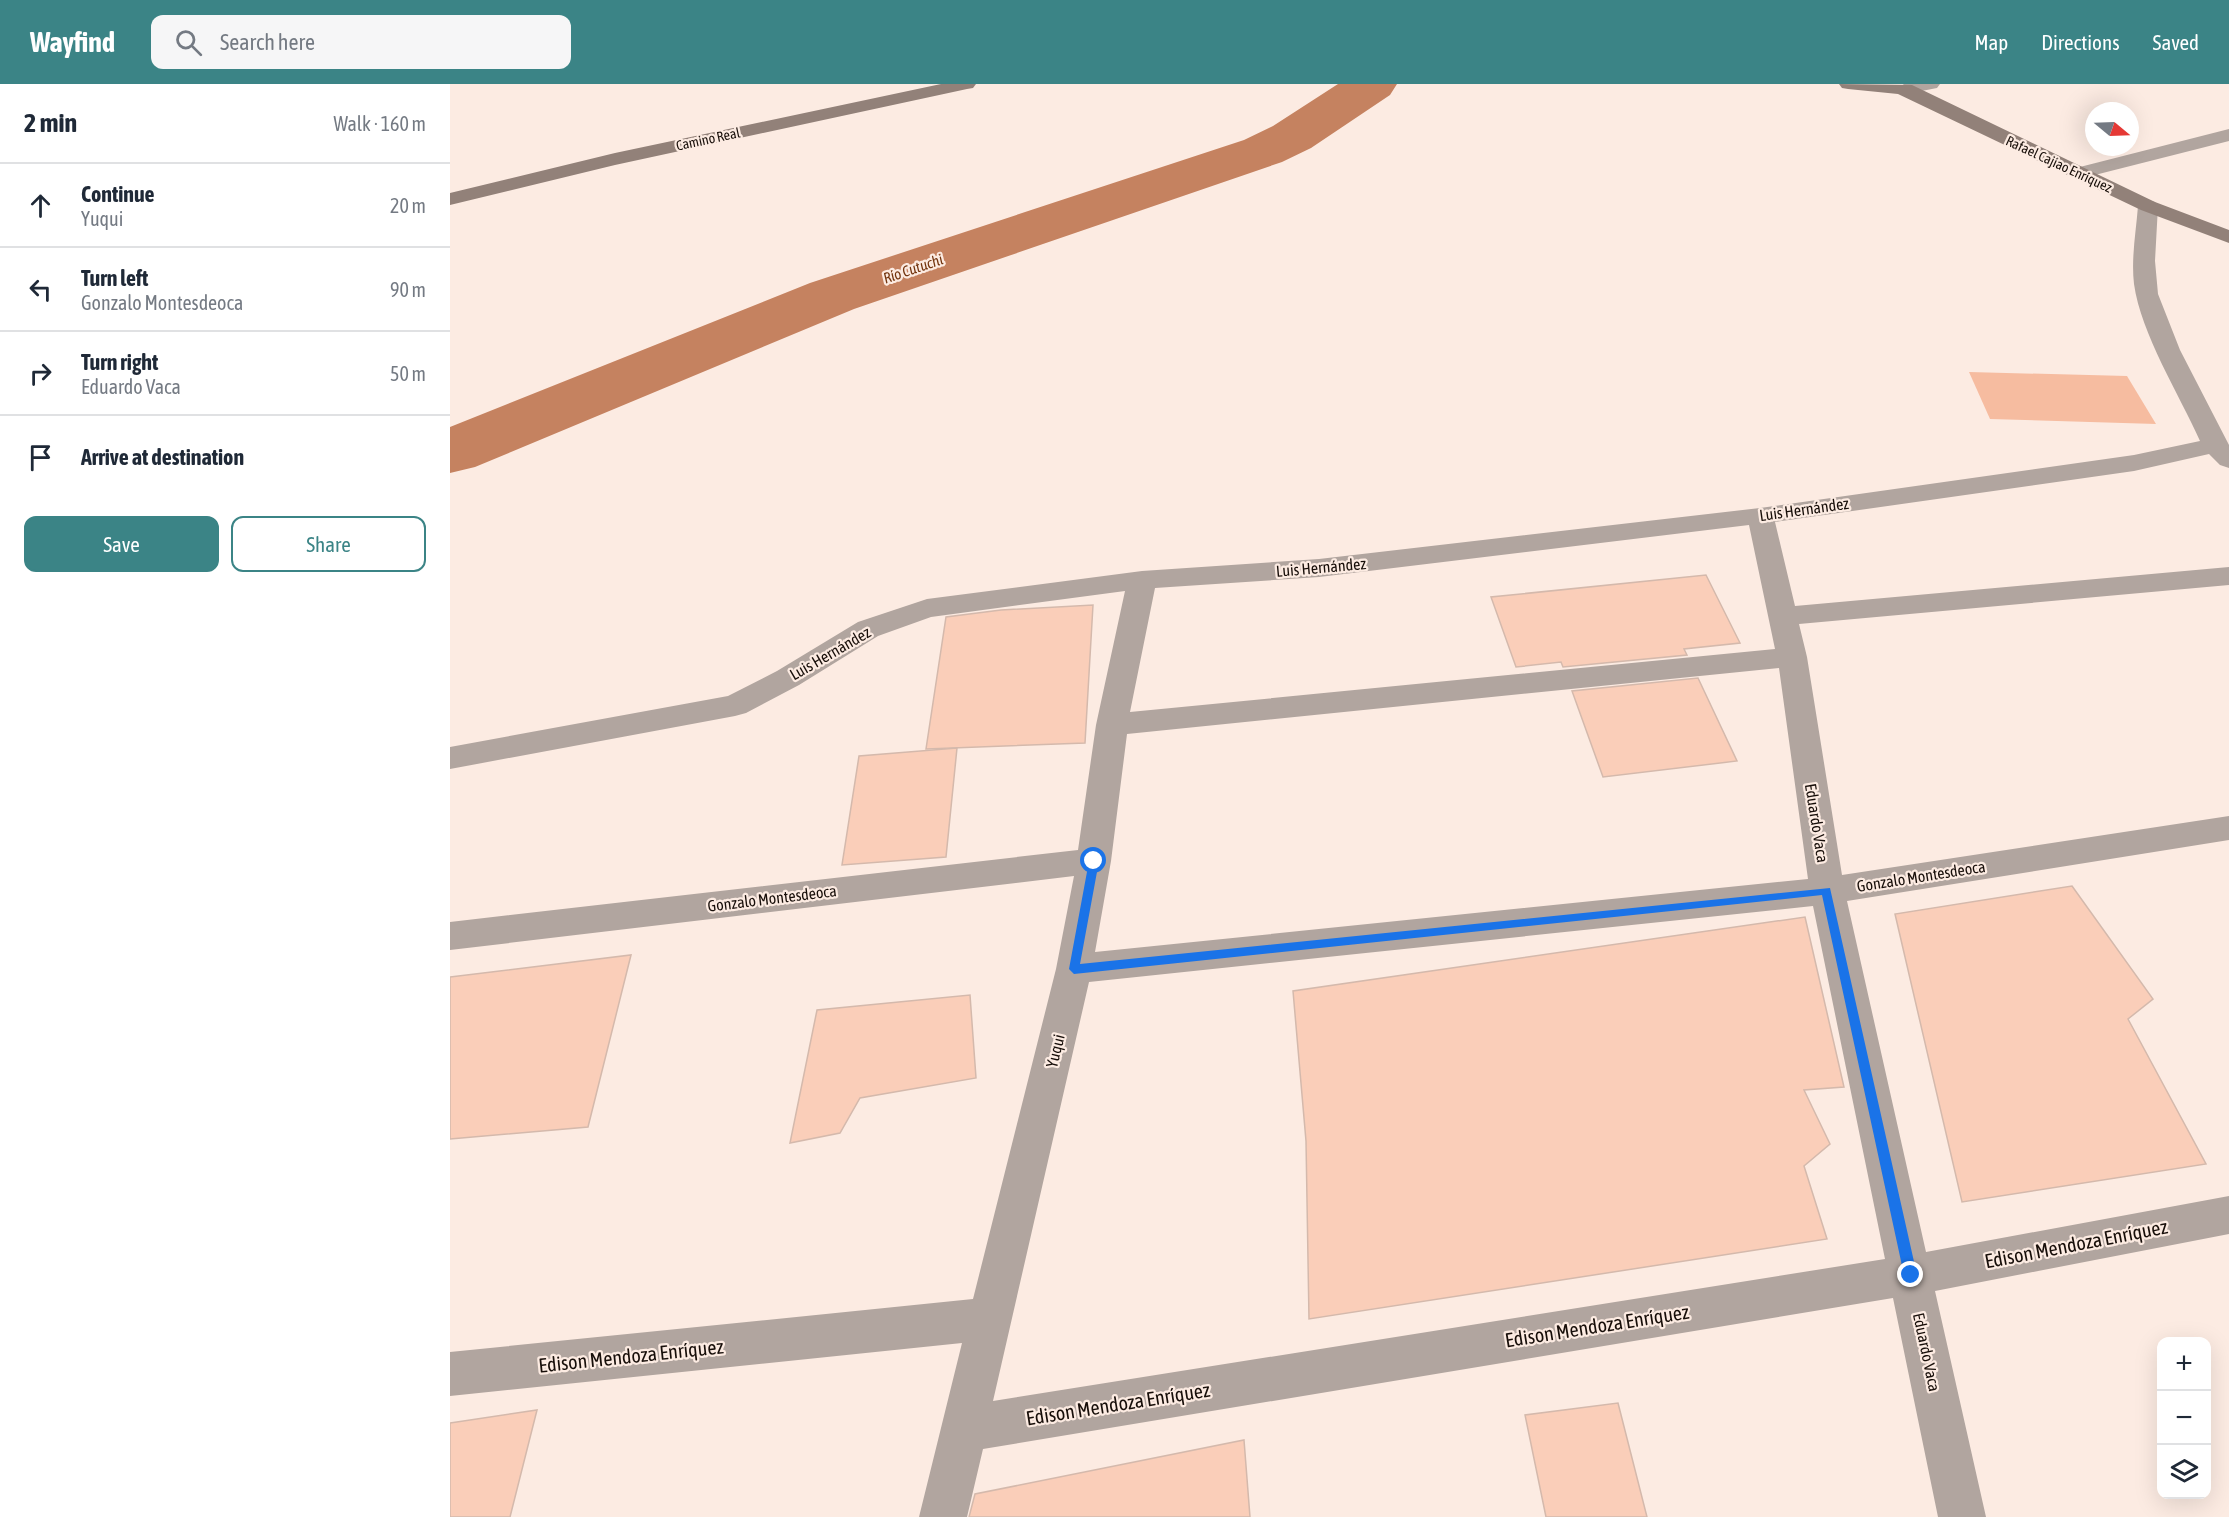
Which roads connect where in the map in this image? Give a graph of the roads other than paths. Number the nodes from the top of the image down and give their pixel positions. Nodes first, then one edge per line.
1 (967, 84) edge
2 (1848, 84) edge
3 (1931, 84) edge
4 (1899, 87) edge
5 (2229, 135) edge
6 (2079, 173) junction
7 (450, 200) edge
8 (2148, 206) junction
9 (2229, 237) edge
10 (2222, 453) edge
11 (1760, 516) junction
12 (2229, 576) edge
13 (1142, 580) junction
14 (1783, 616) junction
15 (1792, 657) junction
16 (1112, 724) junction
17 (450, 758) edge
18 (2229, 828) edge
19 (1094, 861) junction
20 (1827, 891) junction
21 (450, 936) edge
22 (1074, 969) junction
23 (2229, 1215) edge
24 (1911, 1275) junction
25 (990, 1319) junction
26 (450, 1374) edge
27 (964, 1429) junction
28 (943, 1517) edge
29 (1962, 1517) edge

1 - 7 main road, Camino Real
2 - 4 main road
3 - 4 street
4 - 6 main road, Rafael Cajiao Enríquez
5 - 6 street
6 - 8 main road, Rafael Cajiao Enríquez
8 - 9 main road, Rafael Cajiao Enríquez
8 - 10 street
10 - 11 street, Luis Hernández
11 - 13 street, Luis Hernández
11 - 14 street, Eduardo Vaca
12 - 14 street
13 - 16 street, Yuqui
13 - 17 street, Luis Hernández
14 - 15 street, Eduardo Vaca
15 - 16 street
15 - 20 street, Eduardo Vaca
16 - 19 street, Yuqui
18 - 20 street, Gonzalo Montesdeoca
19 - 21 street, Gonzalo Montesdeoca
19 - 22 street, Yuqui
20 - 22 street, Gonzalo Montesdeoca
20 - 24 street, Eduardo Vaca
22 - 25 street, Yuqui
23 - 24 street, Edison Mendoza Enríquez
24 - 27 street, Edison Mendoza Enríquez
24 - 29 street, Eduardo Vaca
25 - 26 street, Edison Mendoza Enríquez
25 - 27 street, Yuqui
27 - 28 street, Yuqui

